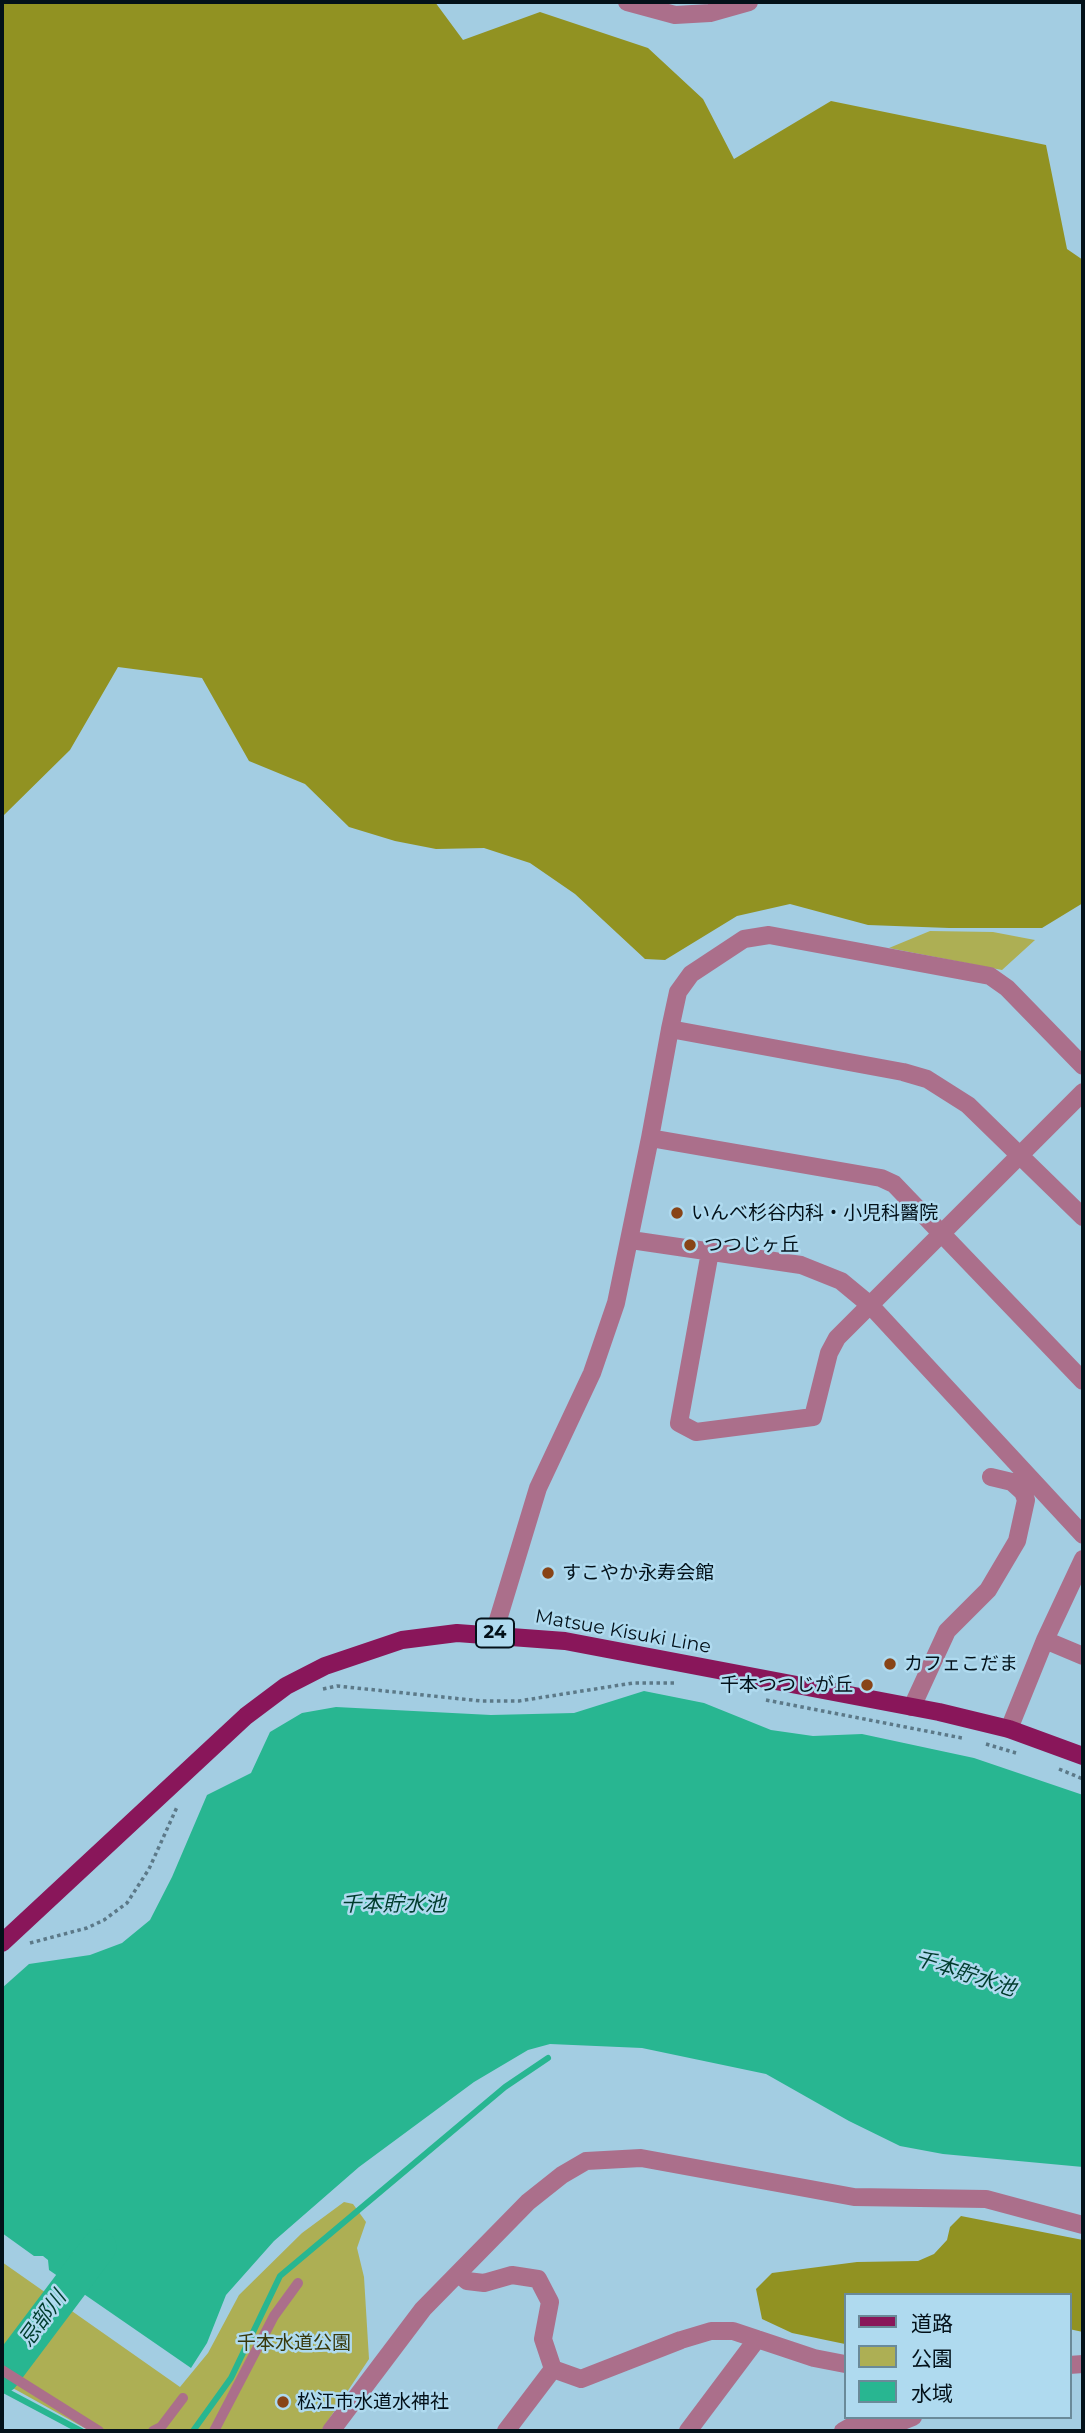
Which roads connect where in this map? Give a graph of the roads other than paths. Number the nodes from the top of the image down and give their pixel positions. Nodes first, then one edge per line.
1 (627, 2) edge
2 (748, 2) edge
3 (670, 1028) junction
4 (1083, 1066) edge
5 (1083, 1092) edge
6 (650, 1138) junction
7 (1021, 1154) junction
8 (1083, 1217) edge
9 (943, 1232) junction
10 (631, 1240) junction
11 (710, 1252) junction
12 (870, 1305) junction
13 (1083, 1381) edge
14 (991, 1477) dead end
15 (1083, 1535) edge
16 (1083, 1559) edge
17 (494, 1633) junction
18 (1045, 1640) junction
19 (1083, 1657) edge
20 (912, 1707) junction
21 (1009, 1729) junction
22 (1083, 1756) edge
23 (2, 1943) edge
24 (1083, 2225) edge
25 (458, 2274) junction
26 (298, 2283) dead end
27 (757, 2339) junction
28 (844, 2364) edge
29 (553, 2369) junction
30 (2, 2370) edge
31 (183, 2398) dead end
32 (908, 2419) edge
33 (99, 2431) edge
34 (153, 2431) edge
35 (214, 2431) edge
36 (331, 2431) edge
37 (506, 2431) edge
38 (688, 2431) edge
39 (843, 2431) edge

1 - 2 street
3 - 4 street
3 - 6 street
3 - 7 street
5 - 7 street
6 - 9 street
6 - 10 street
7 - 8 street
7 - 9 street
9 - 12 street
9 - 13 street
10 - 11 street
10 - 17 street
11 - 12 street
11 - 12 street
12 - 15 street
14 - 20 street
16 - 18 street
17 - 20 main road, Matsue Kisuki Line / 24
17 - 23 main road, Matsue Kisuki Line / 24
18 - 19 street
18 - 21 street
20 - 21 main road, Matsue Kisuki Line / 24
21 - 22 main road, Matsue Kisuki Line / 24
24 - 25 street
25 - 29 street
25 - 36 street
26 - 35 lane
27 - 28 street
27 - 29 street
27 - 38 street
29 - 37 street
30 - 33 lane
31 - 34 lane
32 - 39 street

